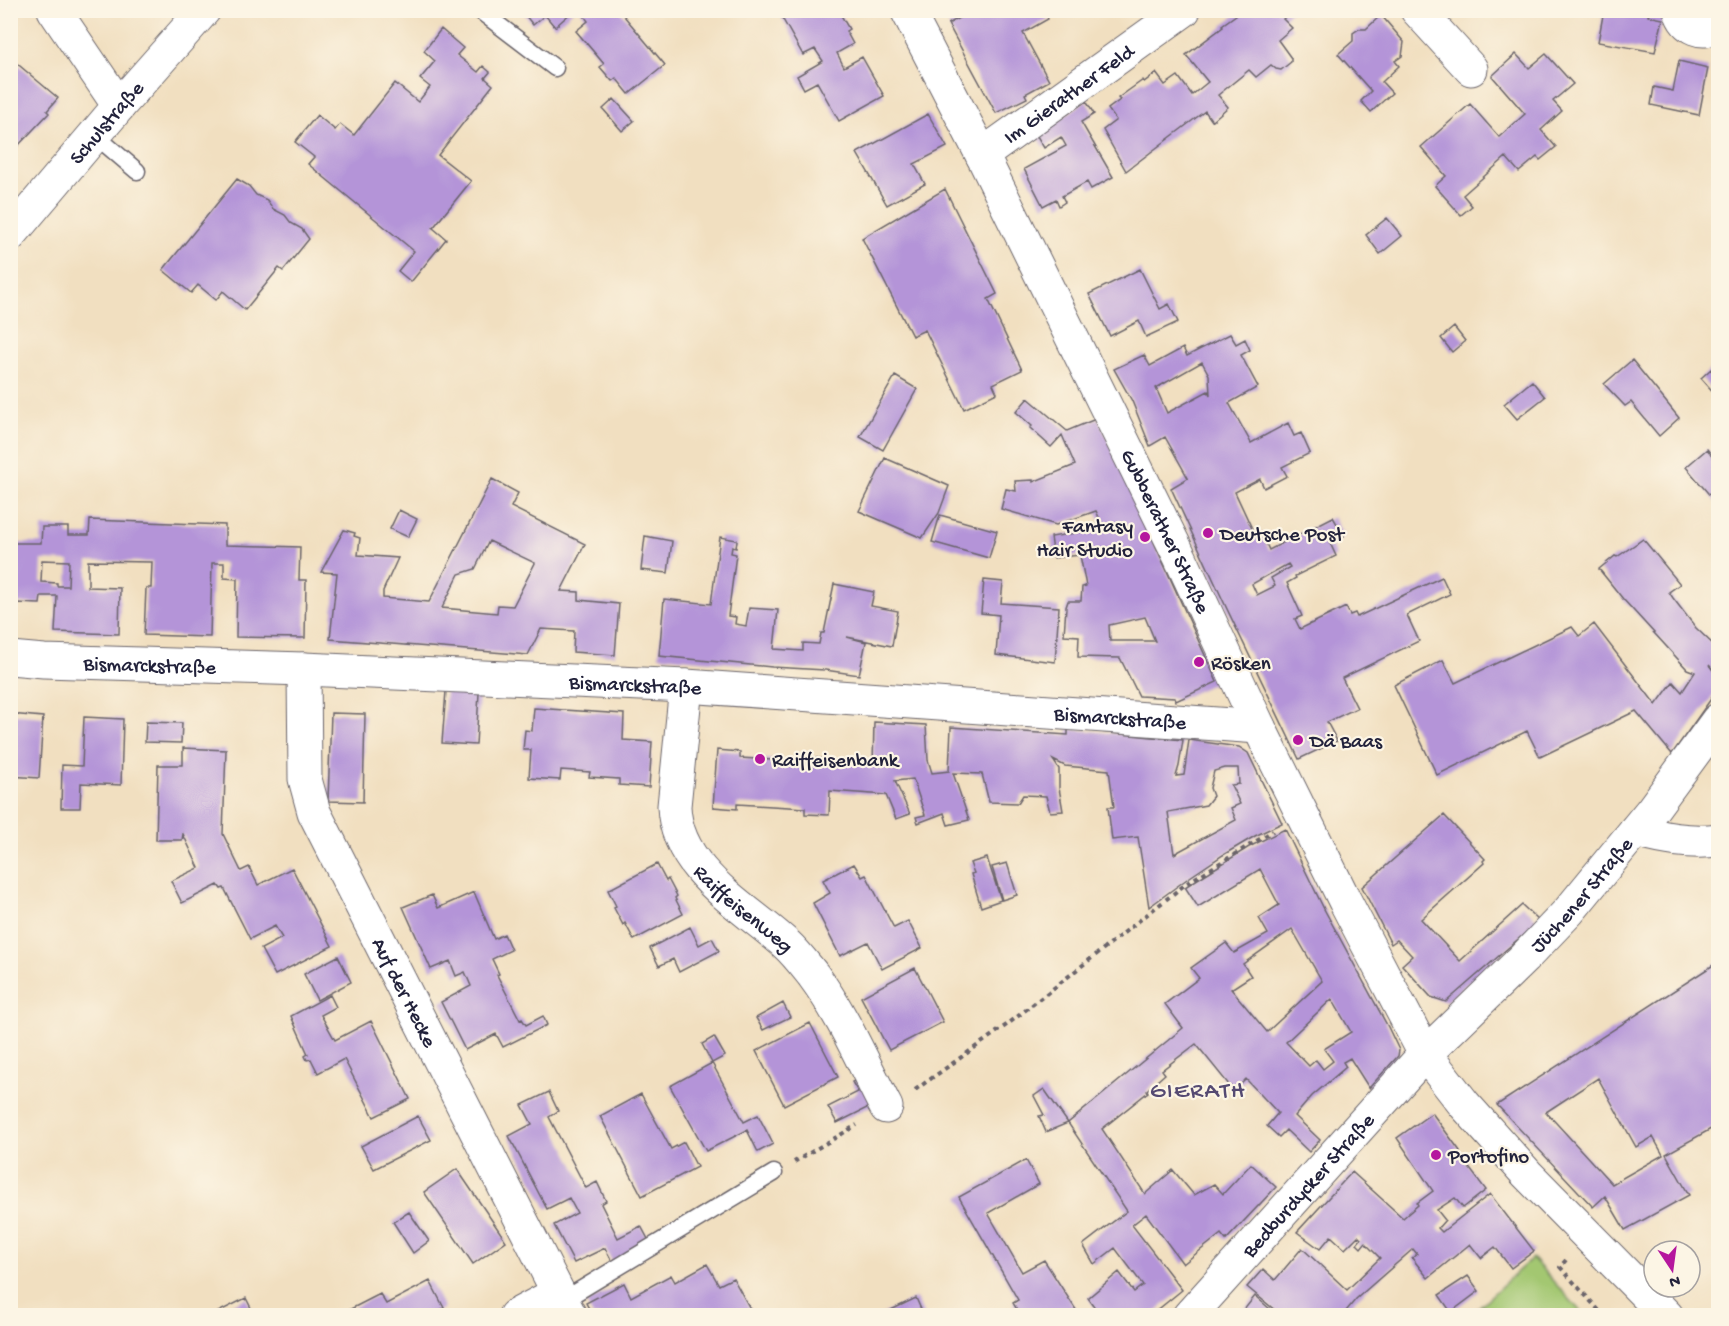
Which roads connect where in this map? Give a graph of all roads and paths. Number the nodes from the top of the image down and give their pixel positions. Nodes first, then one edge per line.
1 (54, 10) edge
2 (204, 10) edge
3 (479, 10) edge
4 (906, 10) edge
5 (1184, 10) edge
6 (1417, 10) edge
7 (1680, 10) edge
8 (1719, 25) edge
9 (555, 68) dead end
10 (1471, 69) dead end
11 (118, 106) junction
12 (96, 136) junction
13 (982, 155) junction
14 (137, 171) dead end
15 (10, 235) edge
16 (10, 658) edge
17 (304, 669) junction
18 (686, 686) junction
19 (1719, 720) edge
20 (1259, 727) junction
21 (1302, 814) junction
22 (1635, 831) junction
23 (1719, 840) edge
24 (1425, 1054) junction
25 (886, 1107) junction
26 (774, 1173) joint
27 (564, 1303) edge
28 (1598, 1310) dead end
29 (515, 1316) edge
30 (1189, 1316) edge
31 (1590, 1316) edge
32 (1667, 1316) edge

1 - 11 street
2 - 11 street, Schulstraße
3 - 9 lane
4 - 13 street, Gubberather Straße
5 - 13 street, Im Gierather Feld
6 - 10 street
7 - 8 street
11 - 12 street, Schulstraße
12 - 14 lane
12 - 15 street, Schulstraße
13 - 20 street, Gubberather Straße
16 - 17 street, Bismarckstraße
17 - 18 street, Bismarckstraße
17 - 27 street, Auf der Hecke
18 - 20 street, Bismarckstraße
18 - 25 street, Raiffeisenweg
19 - 22 street, Jüchener Straße
20 - 21 street, Gubberather Straße
21 - 24 street, Gubberather Straße
21 - 25 path
22 - 23 street
22 - 24 street, Jüchener Straße
24 - 30 street, Bedburdycker Straße
24 - 32 street, Gubberather Straße
25 - 26 path
26 - 27 lane
27 - 29 street
28 - 31 path

